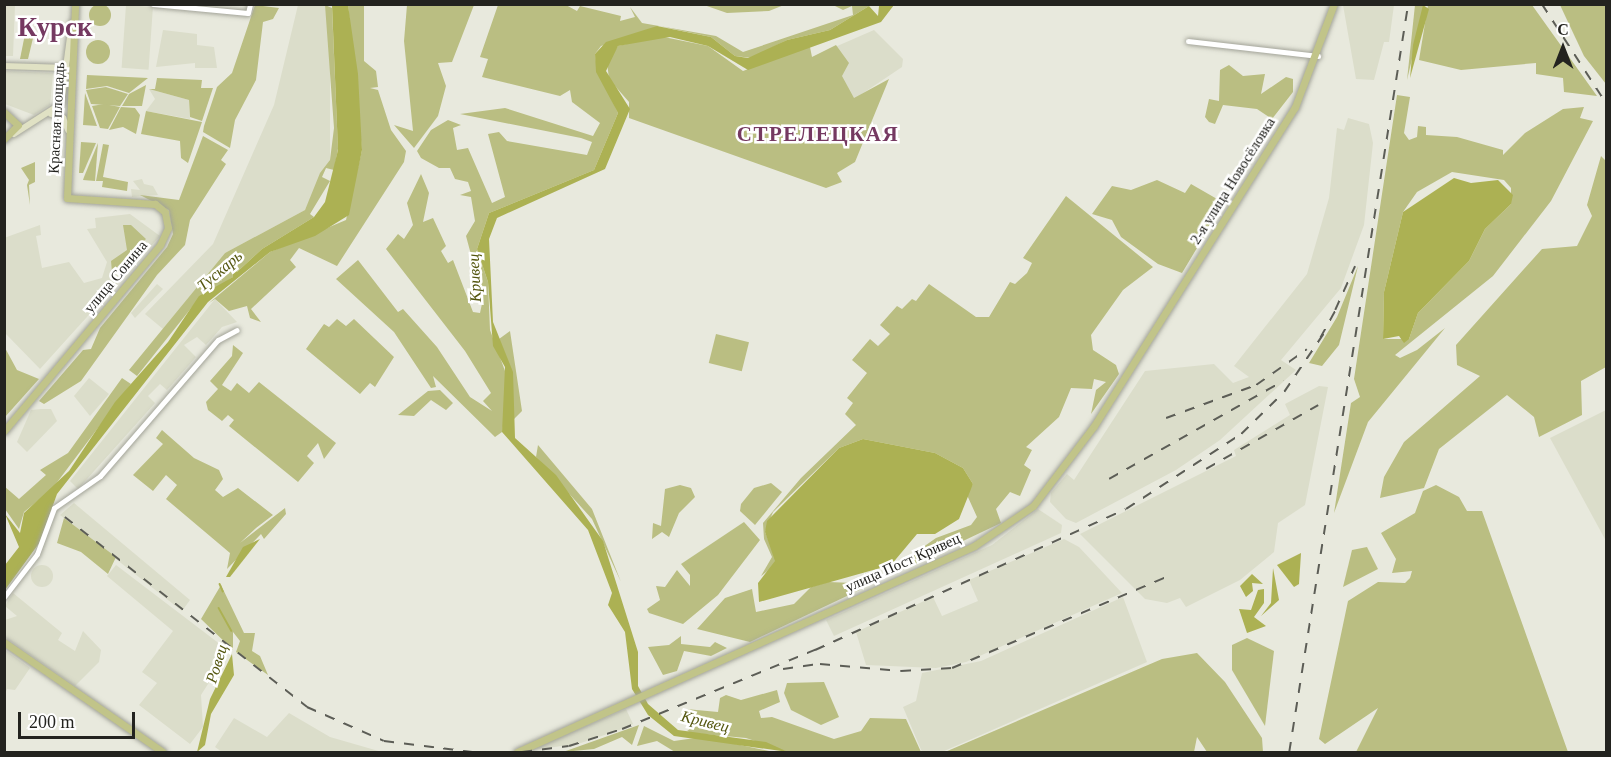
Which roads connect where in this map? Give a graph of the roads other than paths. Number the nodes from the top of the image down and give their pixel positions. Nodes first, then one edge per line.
1 (74, 4) edge
2 (153, 4) edge
3 (250, 4) edge
4 (1334, 4) edge
5 (160, 5) edge
6 (1188, 41) dead end
7 (1318, 56) junction
8 (4, 66) edge
9 (65, 68) junction
10 (74, 68) junction
11 (4, 112) edge
12 (51, 114) junction
13 (69, 130) junction
14 (14, 134) junction
15 (4, 139) edge
16 (68, 198) joint
17 (237, 330) dead end
18 (1136, 362) joint
19 (4, 431) edge
20 (4, 597) edge
21 (4, 642) edge
22 (163, 753) edge
23 (517, 753) edge

1 - 9 main road
1 - 10 main road, Красная площадь
2 - 5 street
3 - 5 street
4 - 7 main road, 2-я улица Новосёловка
6 - 7 street
7 - 18 main road, 2-я улица Новосёловка
8 - 9 main road
9 - 10 main road
9 - 12 main road
10 - 13 main road, Красная площадь
11 - 14 main road
12 - 13 main road
12 - 14 main road
13 - 16 main road, Красная площадь
14 - 15 main road
16 - 19 main road, улица Сонина
17 - 20 street
18 - 23 main road, улица Пост Кривец
21 - 22 main road

